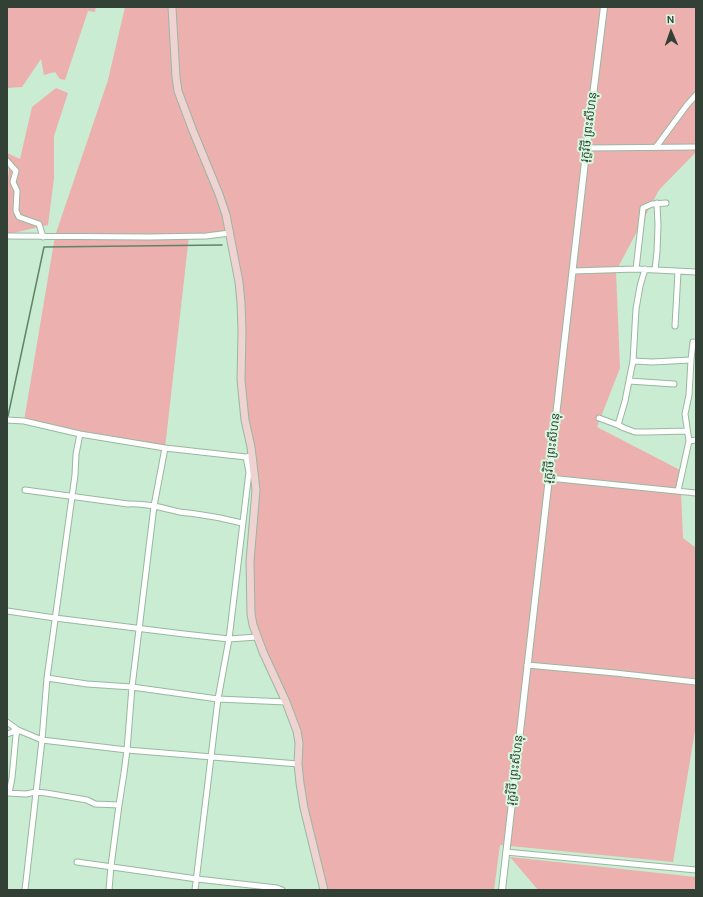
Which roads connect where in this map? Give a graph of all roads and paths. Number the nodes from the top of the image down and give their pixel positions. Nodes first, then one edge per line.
1 (172, 7) edge
2 (604, 7) edge
3 (696, 95) edge
4 (656, 147) junction
5 (696, 147) edge
6 (587, 148) junction
7 (7, 161) edge
8 (656, 203) junction
9 (666, 203) dead end
10 (230, 233) junction
11 (7, 236) edge
12 (43, 237) junction
13 (636, 269) junction
14 (645, 269) junction
15 (655, 270) junction
16 (573, 271) junction
17 (678, 272) junction
18 (696, 272) edge
19 (675, 326) dead end
20 (692, 342) dead end
21 (691, 360) junction
22 (633, 361) junction
23 (629, 381) junction
24 (674, 384) dead end
25 (600, 418) dead end
26 (7, 420) edge
27 (618, 425) junction
28 (687, 430) junction
29 (80, 434) junction
30 (696, 440) edge
31 (689, 441) junction
32 (165, 448) junction
33 (249, 456) junction
34 (549, 478) junction
35 (26, 490) dead end
36 (678, 491) junction
37 (696, 493) edge
38 (71, 496) junction
39 (154, 506) junction
40 (242, 523) junction
41 (242, 530) junction
42 (252, 532) junction
43 (7, 611) edge
44 (56, 618) junction
45 (139, 628) junction
46 (257, 637) junction
47 (229, 639) junction
48 (527, 665) junction
49 (47, 678) junction
50 (696, 682) edge
51 (132, 687) junction
52 (218, 699) junction
53 (286, 702) junction
54 (7, 722) edge
55 (16, 729) junction
56 (7, 734) edge
57 (42, 740) junction
58 (127, 750) junction
59 (211, 757) junction
60 (298, 764) junction
61 (36, 792) junction
62 (8, 793) edge
63 (119, 805) junction
64 (506, 852) junction
65 (77, 862) dead end
66 (111, 866) junction
67 (696, 870) edge
68 (197, 878) junction
69 (25, 890) edge
70 (109, 890) edge
71 (195, 890) edge
72 (282, 890) edge
73 (324, 890) edge
74 (502, 890) edge

1 - 10 main road
2 - 6 street, រុក្ខវិថី ព្រះសីហនុ
3 - 4 street
4 - 5 street
4 - 6 street
6 - 16 street, រុក្ខវិថី ព្រះសីហនុ
7 - 12 street
8 - 9 street
8 - 13 street
8 - 15 street
10 - 12 street
10 - 33 main road
11 - 12 street
13 - 14 street
13 - 16 street
14 - 15 street
14 - 22 street
15 - 17 street
16 - 34 street, រុក្ខវិថី ព្រះសីហនុ
17 - 18 street
17 - 19 street
20 - 21 street
21 - 22 street
21 - 28 street
22 - 23 street
23 - 24 street
23 - 27 street
25 - 27 street
26 - 29 street
27 - 28 street
28 - 31 street
29 - 32 street
29 - 38 street
30 - 31 street
31 - 36 street
32 - 33 street
32 - 39 street
33 - 40 street
33 - 42 main road
34 - 36 street
34 - 48 street, រុក្ខវិថី ព្រះសីហនុ
35 - 38 street
36 - 37 street
38 - 39 street
38 - 44 street
39 - 40 street
39 - 45 street
40 - 41 street
41 - 42 street
41 - 47 street
42 - 46 main road
43 - 44 street
44 - 45 street
44 - 49 street
45 - 47 street
45 - 51 street
46 - 47 street
46 - 53 main road
47 - 52 street
48 - 50 street
48 - 64 street, រុក្ខវិថី ព្រះសីហនុ
49 - 51 street
49 - 57 street
51 - 52 street
51 - 58 street
52 - 53 street
52 - 59 street
53 - 60 main road
54 - 55 street
55 - 56 street
55 - 57 street
55 - 62 street
57 - 58 street
57 - 61 street
58 - 59 street
58 - 63 street
59 - 60 street
59 - 68 street
60 - 73 main road
61 - 62 street
61 - 63 street
61 - 69 street
63 - 66 street
64 - 67 street
64 - 74 street, រុក្ខវិថី ព្រះសីហនុ
65 - 66 street
66 - 68 street
66 - 70 street
68 - 71 street
68 - 72 street

